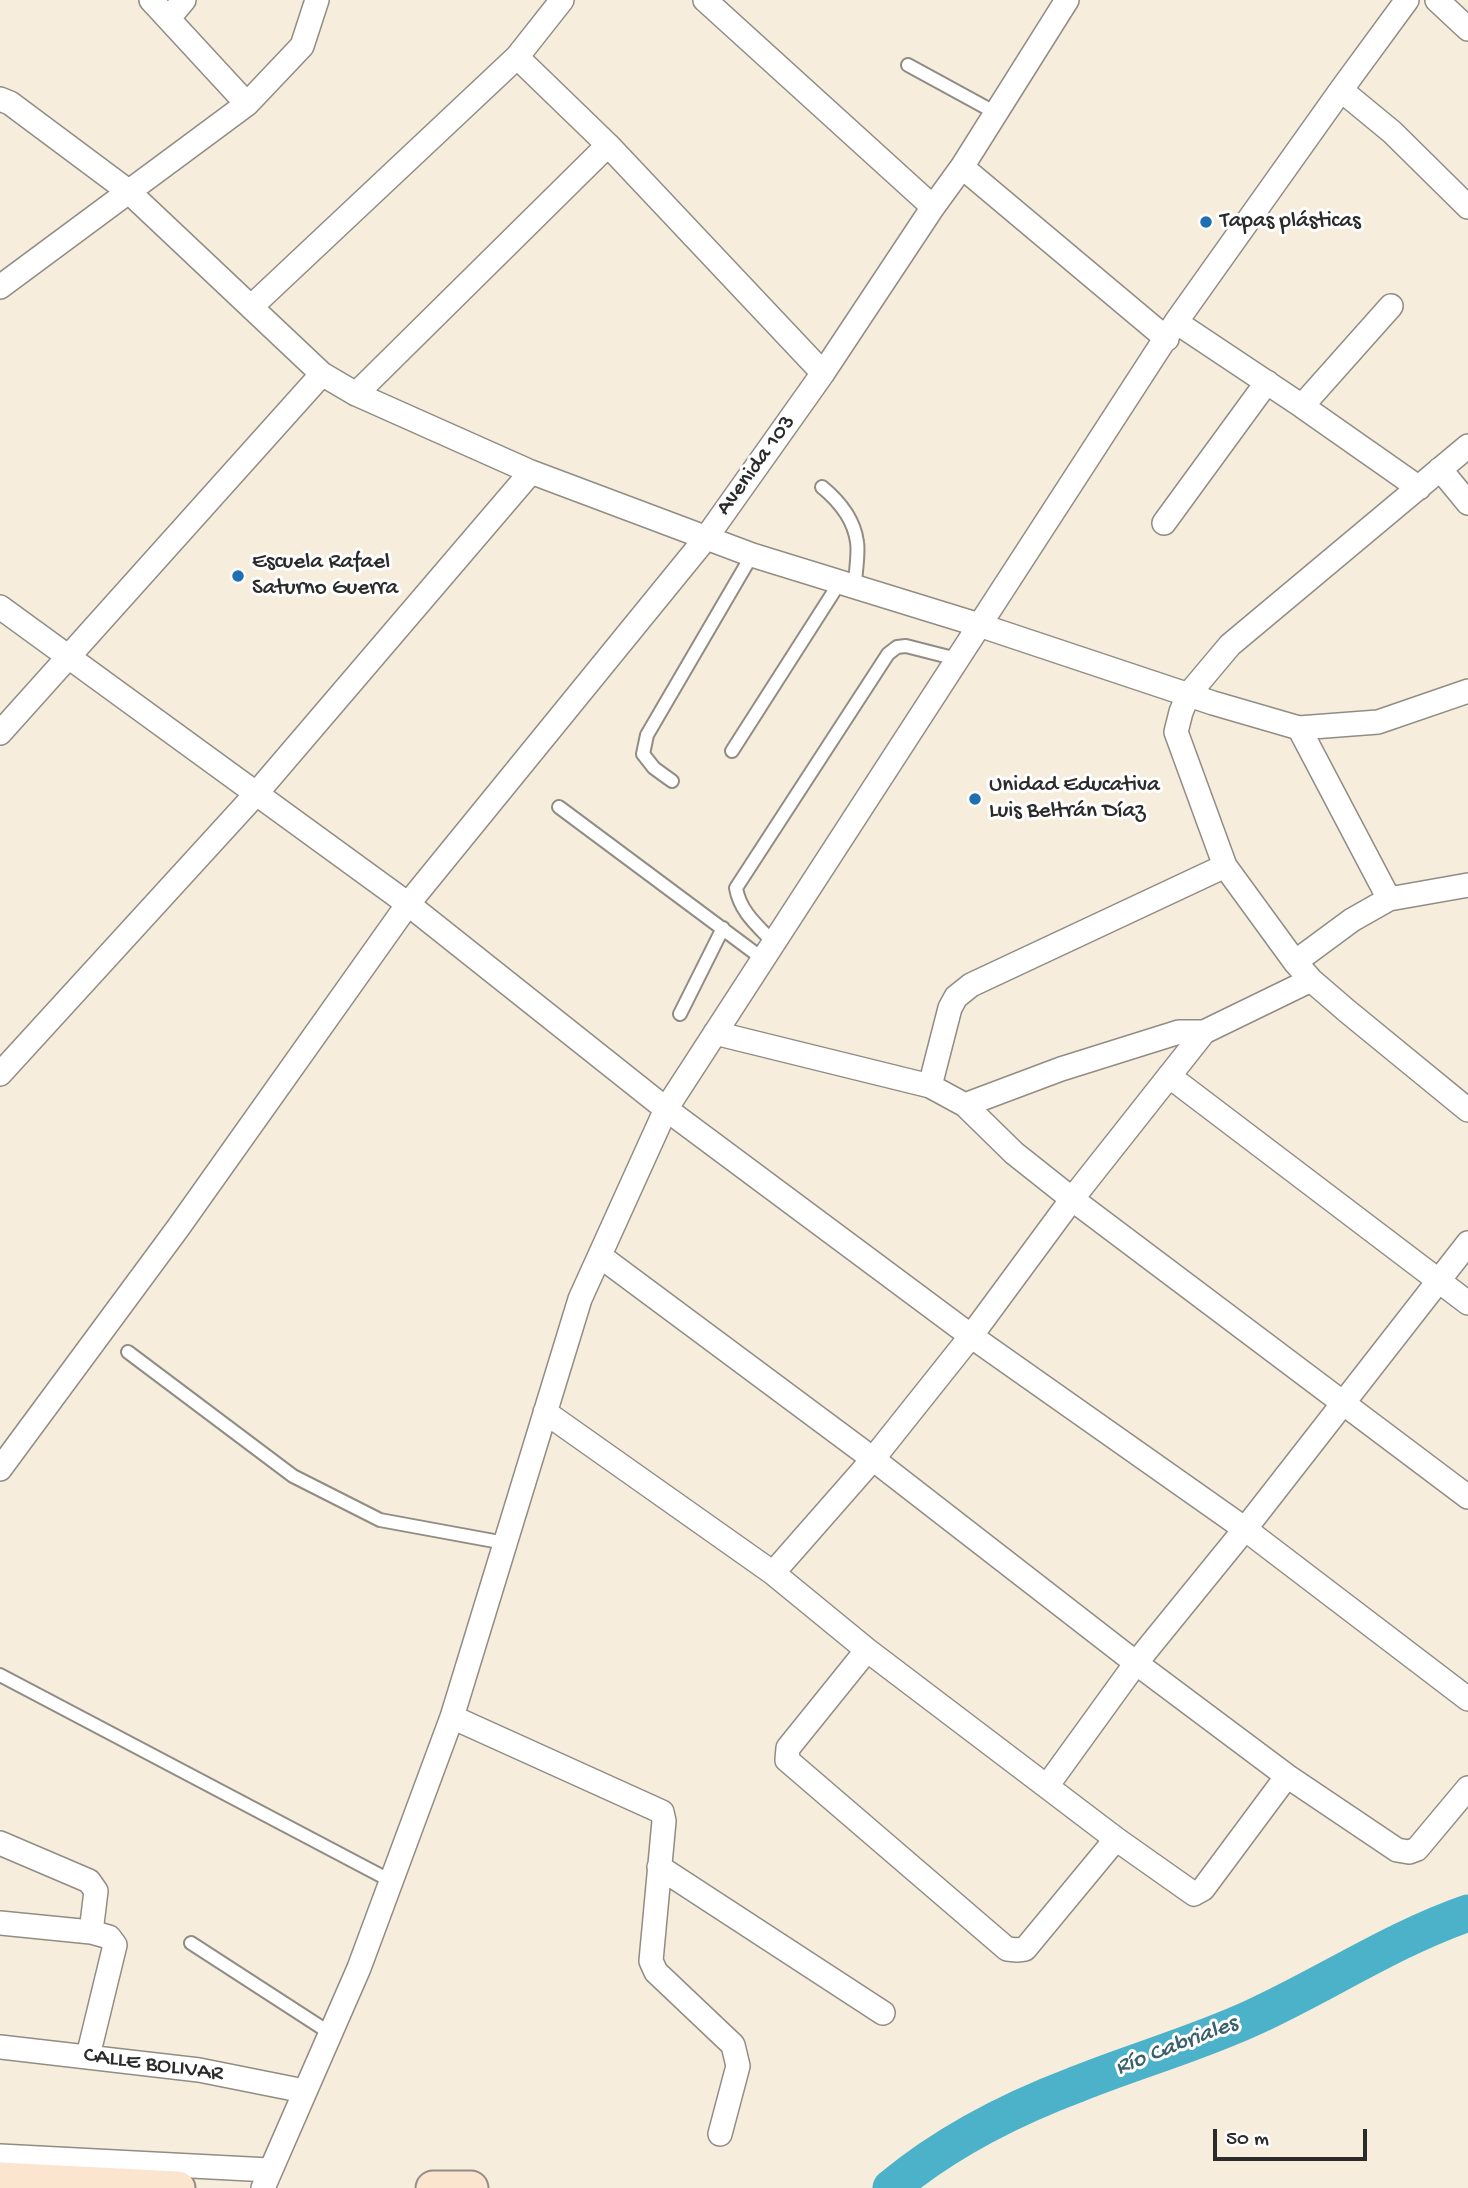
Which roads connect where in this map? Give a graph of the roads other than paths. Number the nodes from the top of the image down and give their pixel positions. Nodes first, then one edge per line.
1 (150, 0) edge
2 (184, 0) edge
3 (317, 0) edge
4 (562, 0) edge
5 (705, 0) edge
6 (1067, 0) edge
7 (1407, 0) edge
8 (1437, 0) edge
9 (169, 18) junction
10 (1468, 29) edge
11 (517, 57) junction
12 (908, 65) dead end
13 (1340, 90) junction
14 (0, 99) edge
15 (247, 104) junction
16 (996, 113) junction
17 (608, 145) junction
18 (962, 167) junction
19 (128, 191) junction
20 (933, 207) junction
21 (1468, 207) edge
22 (0, 288) edge
23 (1391, 306) dead end
24 (251, 307) junction
25 (1172, 331) junction
26 (823, 373) junction
27 (322, 374) junction
28 (1267, 382) junction
29 (356, 394) junction
30 (1302, 406) junction
31 (1468, 446) edge
32 (1440, 469) junction
33 (530, 472) junction
34 (822, 487) dead end
35 (1419, 488) junction
36 (1468, 503) edge
37 (1164, 523) dead end
38 (706, 538) junction
39 (752, 555) junction
40 (847, 584) junction
41 (0, 607) edge
42 (979, 625) junction
43 (68, 657) junction
44 (957, 659) junction
45 (1468, 691) edge
46 (1188, 695) junction
47 (1299, 728) junction
48 (0, 733) edge
49 (732, 751) dead end
50 (672, 780) dead end
51 (256, 794) junction
52 (559, 807) dead end
53 (1225, 866) junction
54 (1468, 885) edge
55 (1389, 899) junction
56 (408, 904) junction
57 (723, 928) junction
58 (768, 951) junction
59 (1295, 962) junction
60 (1311, 980) junction
61 (680, 1014) dead end
62 (1204, 1032) junction
63 (715, 1033) junction
64 (0, 1074) edge
65 (1169, 1076) junction
66 (930, 1086) junction
67 (965, 1105) junction
68 (666, 1109) junction
69 (1468, 1110) edge
70 (1072, 1199) junction
71 (1468, 1243) edge
72 (600, 1256) junction
73 (1440, 1282) junction
74 (1468, 1303) edge
75 (971, 1336) junction
76 (128, 1352) dead end
77 (1344, 1404) junction
78 (545, 1412) junction
79 (873, 1459) junction
80 (0, 1469) edge
81 (1468, 1497) edge
82 (1245, 1529) junction
83 (505, 1543) junction
84 (773, 1573) junction
85 (867, 1650) junction
86 (1136, 1663) junction
87 (0, 1675) edge
88 (1468, 1699) edge
89 (452, 1717) junction
90 (1287, 1776) junction
91 (1047, 1786) junction
92 (1468, 1788) edge
93 (1116, 1839) junction
94 (0, 1843) edge
95 (659, 1867) junction
96 (391, 1881) junction
97 (0, 1923) edge
98 (91, 1932) junction
99 (191, 1943) dead end
100 (883, 2013) dead end
101 (330, 2033) junction
102 (0, 2048) edge
103 (89, 2056) junction
104 (304, 2091) junction
105 (720, 2134) dead end
106 (0, 2156) edge
107 (0, 2179) edge
108 (266, 2179) edge
109 (177, 2188) edge
110 (433, 2188) edge
111 (471, 2188) edge

1 - 9 street
2 - 9 street
3 - 15 street
4 - 11 street
5 - 20 street
6 - 16 street, Avenida 103
7 - 13 street
8 - 10 street
9 - 15 street
11 - 17 street
11 - 24 street
12 - 16 lane
13 - 21 street
13 - 25 street
14 - 19 street
15 - 19 street
16 - 18 street, Avenida 103
17 - 26 street
17 - 29 street
18 - 20 street, Avenida 103
18 - 25 street
19 - 22 street
19 - 24 street
20 - 26 street, Avenida 103
23 - 30 street
24 - 27 street
25 - 28 street
25 - 42 street
26 - 38 street, Avenida 103
27 - 29 street
27 - 43 street
28 - 30 street
28 - 37 street
29 - 33 street
30 - 35 street
31 - 32 street
32 - 35 street
32 - 36 street
33 - 38 street
33 - 51 street
34 - 40 lane
35 - 46 street
38 - 39 street
38 - 56 street, Avenida 103
39 - 40 street
39 - 50 lane
40 - 42 street
40 - 49 lane
41 - 43 street
42 - 44 street
42 - 46 street
43 - 48 street
43 - 51 street
44 - 58 street
44 - 58 lane
45 - 47 street
46 - 47 street
46 - 53 street
47 - 55 street
51 - 56 street
51 - 64 street
52 - 57 lane
53 - 59 street
53 - 66 street
54 - 55 street
55 - 59 street
56 - 68 street
56 - 80 street, Avenida 103
57 - 58 lane
57 - 61 lane
58 - 63 street
59 - 60 street
60 - 62 street
60 - 69 street
62 - 65 street
62 - 67 street
63 - 66 street
63 - 68 street
65 - 70 street
65 - 73 street
66 - 67 street
67 - 70 street
68 - 72 street
68 - 75 street
70 - 75 street
70 - 77 street
71 - 73 street
72 - 78 street
72 - 79 street
73 - 74 street
73 - 77 street
75 - 79 street
75 - 82 street
76 - 83 lane
77 - 81 street
77 - 82 street
78 - 83 street
78 - 84 street
79 - 84 street
79 - 86 street
82 - 86 street
82 - 88 street
83 - 89 street
84 - 85 street
85 - 91 street
85 - 93 street
86 - 90 street
86 - 91 street
87 - 96 lane
89 - 95 street
89 - 96 street
90 - 92 street
90 - 93 street
91 - 93 street
94 - 98 street
95 - 100 street
95 - 105 street
96 - 101 street
97 - 98 street
98 - 103 street
99 - 101 lane
101 - 104 street
102 - 103 street, CALLE BOLIVAR
103 - 104 street, CALLE BOLIVAR
104 - 108 street
106 - 108 street
107 - 109 main road
110 - 111 main road

